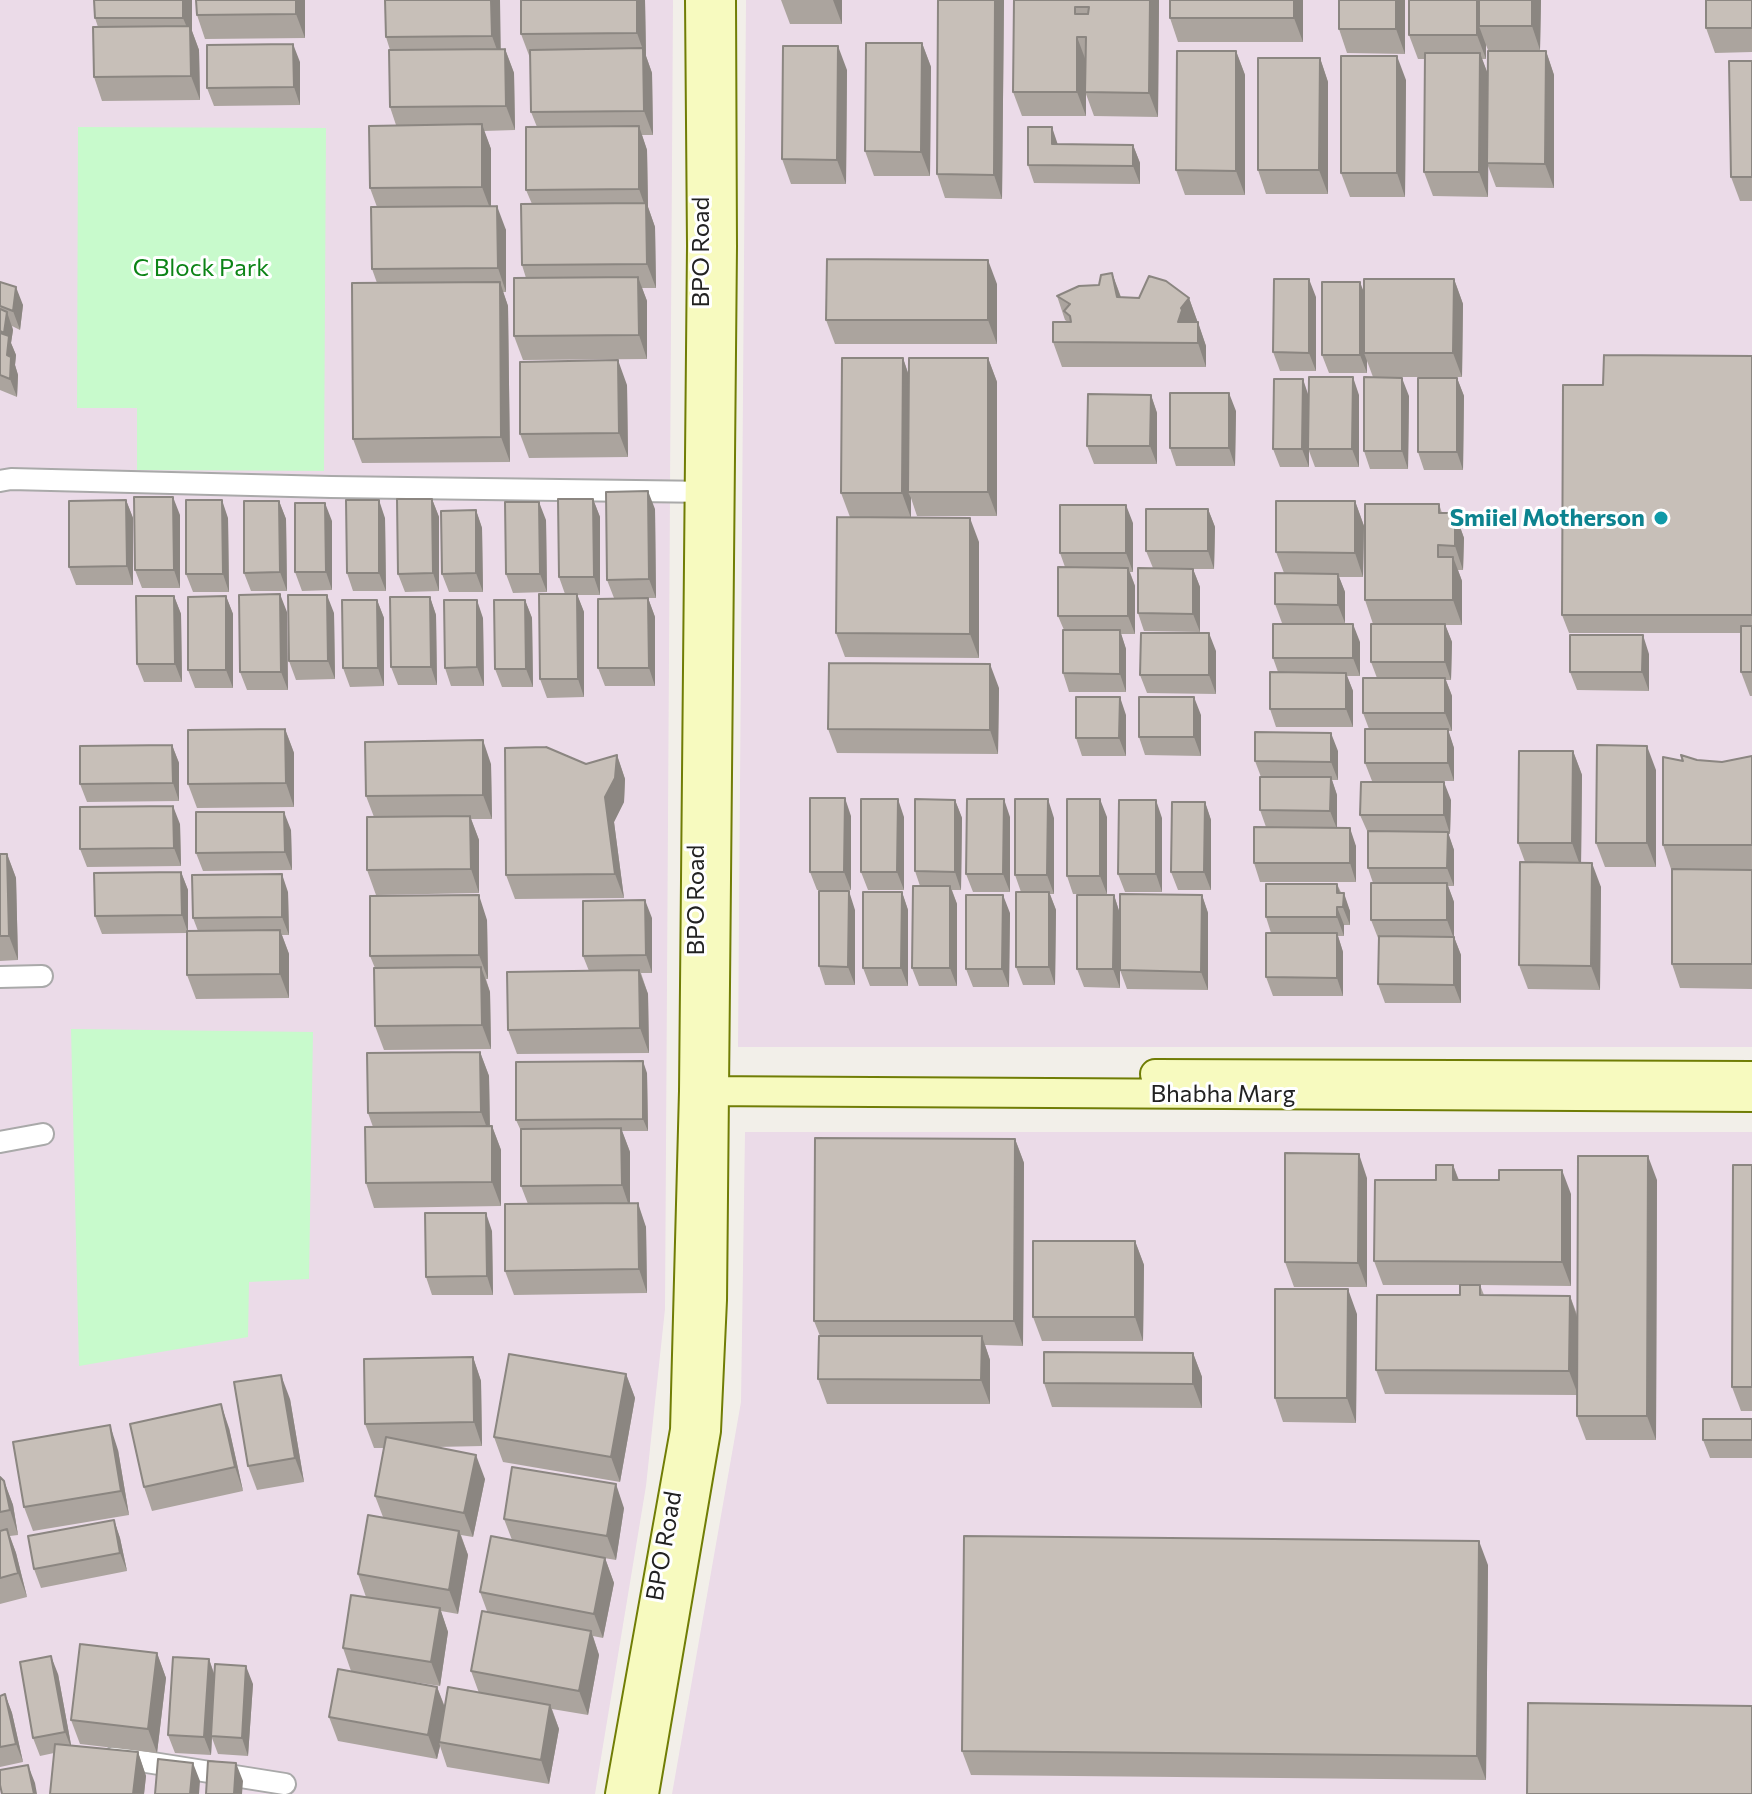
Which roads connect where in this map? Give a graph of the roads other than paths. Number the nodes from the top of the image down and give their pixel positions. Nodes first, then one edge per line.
1 (700, 0) edge
2 (721, 0) edge
3 (0, 481) edge
4 (709, 492) junction
5 (42, 976) dead end
6 (0, 977) edge
7 (1752, 1076) edge
8 (704, 1082) junction
9 (1752, 1097) edge
10 (43, 1134) dead end
11 (0, 1142) edge
12 (95, 1754) edge
13 (285, 1784) dead end
14 (620, 1794) edge
15 (644, 1794) edge

1 - 4 street, BPO Road
2 - 4 street, BPO Road
3 - 4 street
4 - 8 street, BPO Road
5 - 6 street
7 - 8 street, Bhabha Marg
8 - 9 street, Bhabha Marg
8 - 14 street, BPO Road
8 - 15 street, BPO Road
10 - 11 street
12 - 13 street

